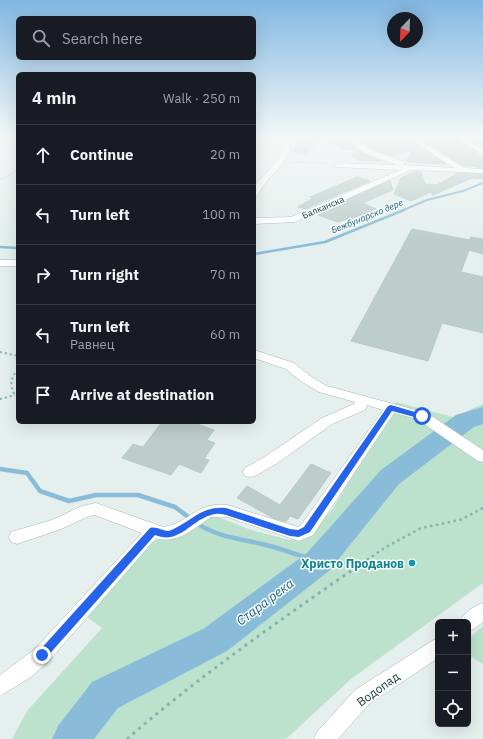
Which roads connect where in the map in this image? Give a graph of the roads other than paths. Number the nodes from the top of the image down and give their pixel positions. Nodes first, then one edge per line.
1 (272, 171) edge
2 (402, 171) edge
3 (256, 189) edge
4 (256, 221) edge
5 (0, 263) edge
6 (16, 263) edge
7 (256, 355) edge
8 (362, 400) junction
9 (391, 408) junction
10 (483, 457) edge
11 (250, 472) dead end
12 (154, 531) junction
13 (17, 537) dead end
14 (483, 611) edge
15 (471, 621) edge
16 (435, 649) edge
17 (0, 686) edge
18 (324, 739) edge

1 - 3 street
2 - 4 street, Балканска
5 - 6 street
7 - 8 street
8 - 9 street
8 - 11 street
9 - 10 street
9 - 12 street
12 - 13 street
12 - 17 street
14 - 15 street
16 - 18 street, Водопад

